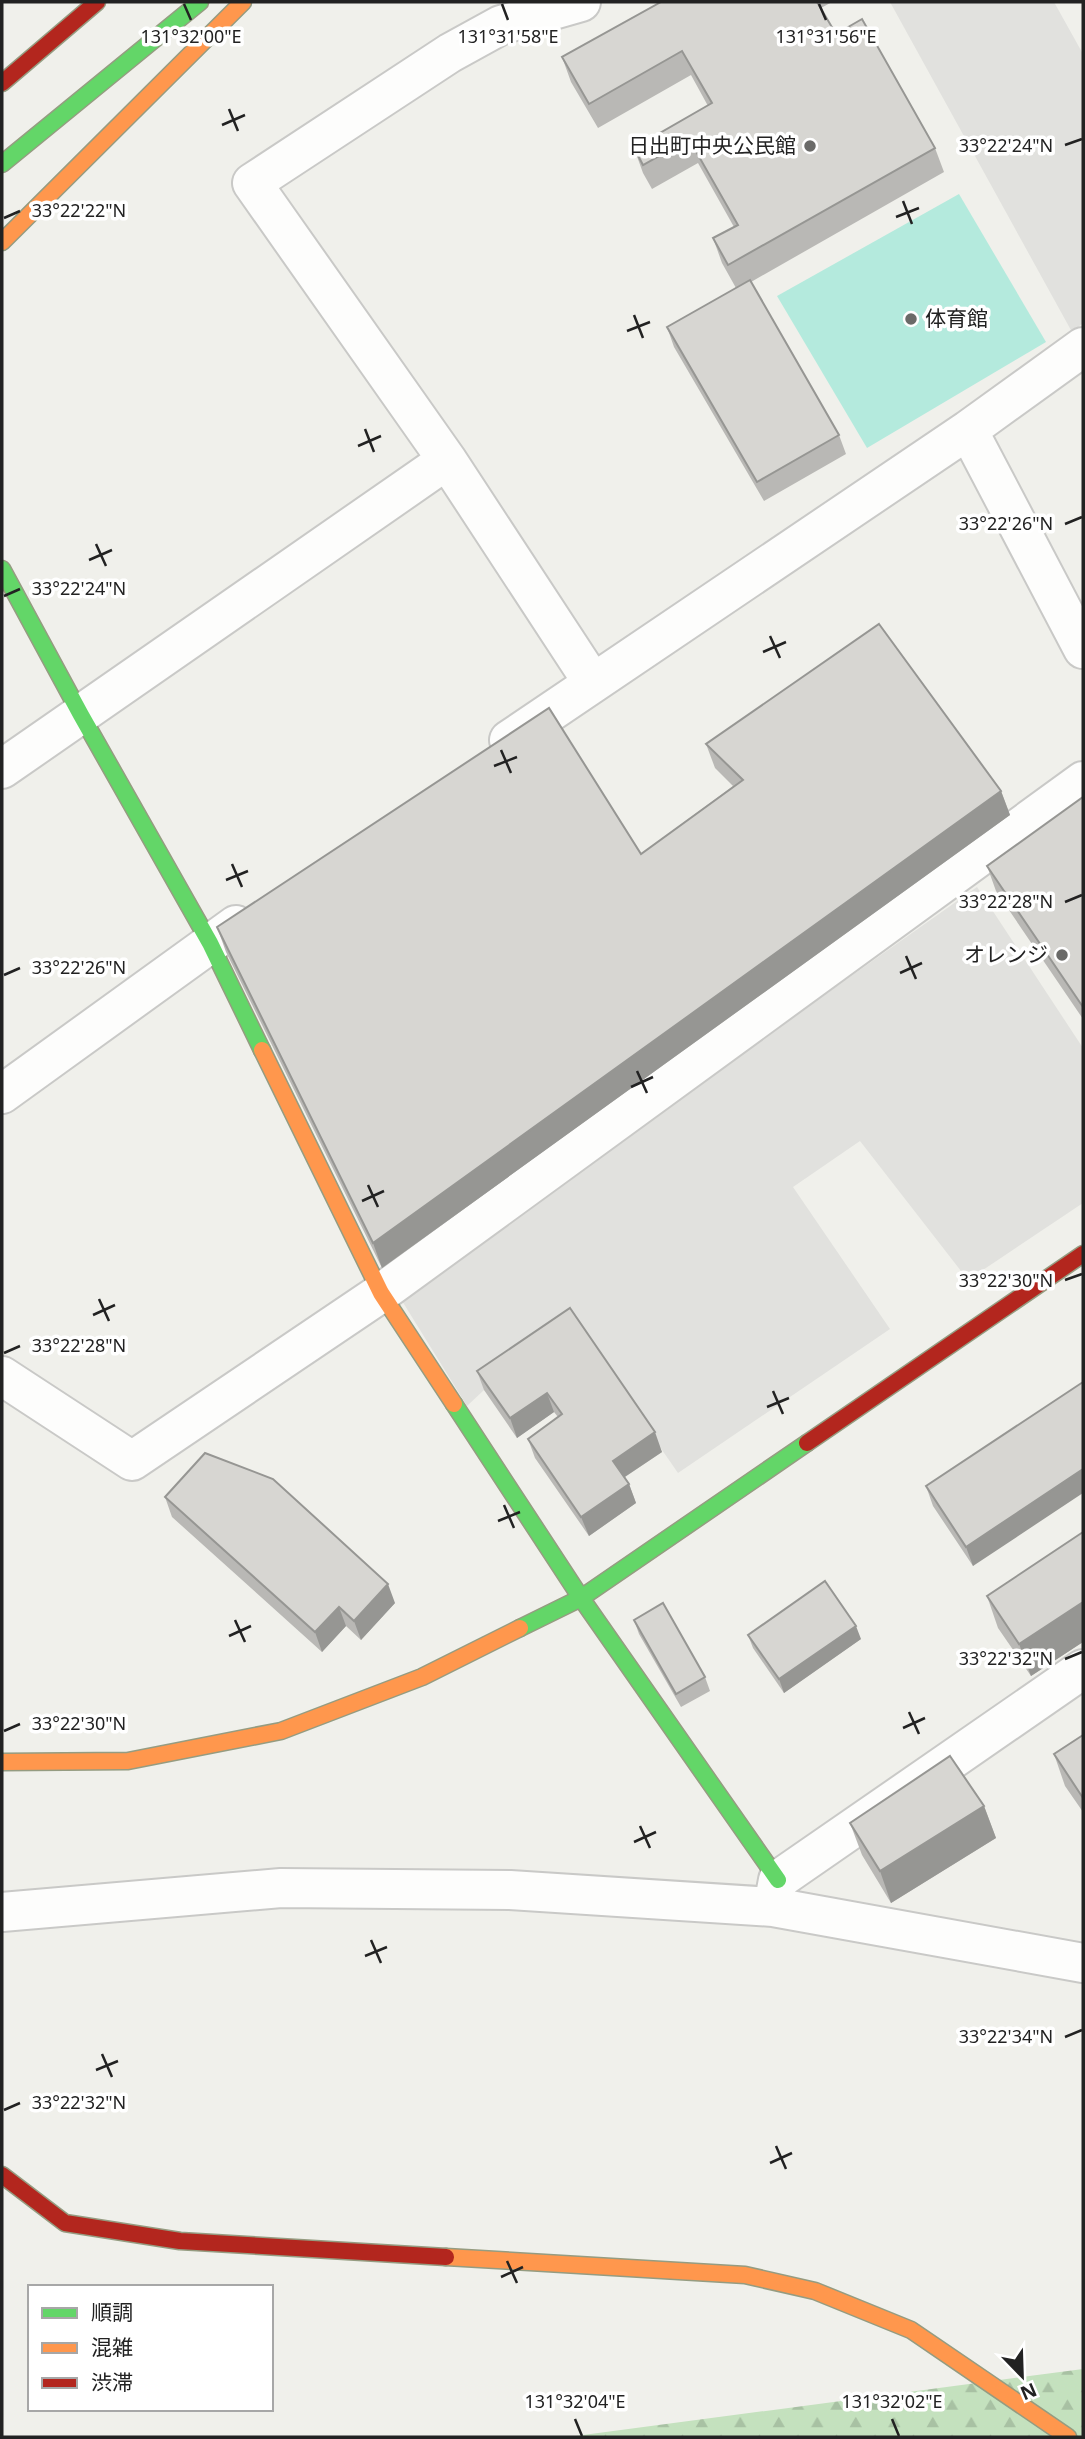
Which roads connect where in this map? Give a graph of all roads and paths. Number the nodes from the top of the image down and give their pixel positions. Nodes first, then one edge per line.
1 (97, 2) edge
2 (200, 2) edge
3 (243, 2) edge
4 (581, 2) edge
5 (2, 83) edge
6 (2, 164) edge
7 (2, 242) edge
8 (1083, 347) edge
9 (968, 430) junction
10 (447, 460) junction
11 (2, 569) edge
12 (1083, 649) edge
13 (593, 683) junction
14 (81, 715) junction
15 (481, 760) edge
16 (2, 769) edge
17 (1083, 781) edge
18 (266, 905) edge
19 (210, 943) junction
20 (2, 1094) edge
21 (1083, 1254) edge
22 (381, 1293) junction
23 (2, 1376) edge
24 (581, 1598) junction
25 (1083, 1669) edge
26 (2, 1762) edge
27 (776, 1894) junction
28 (2, 1912) edge
29 (1083, 1963) edge
30 (2, 2175) edge
31 (1068, 2437) edge

1 - 5 main road
2 - 6 main road
3 - 7 main road
4 - 10 street
8 - 9 street
9 - 12 street
9 - 13 street
10 - 13 street
10 - 14 street
11 - 14 main road
13 - 15 street
14 - 16 street
14 - 19 main road
17 - 22 street
18 - 19 street
19 - 20 street
19 - 22 main road
21 - 24 main road
22 - 23 street
22 - 24 main road
24 - 26 main road
24 - 27 main road
25 - 27 street
27 - 28 street
27 - 29 street
30 - 31 main road

